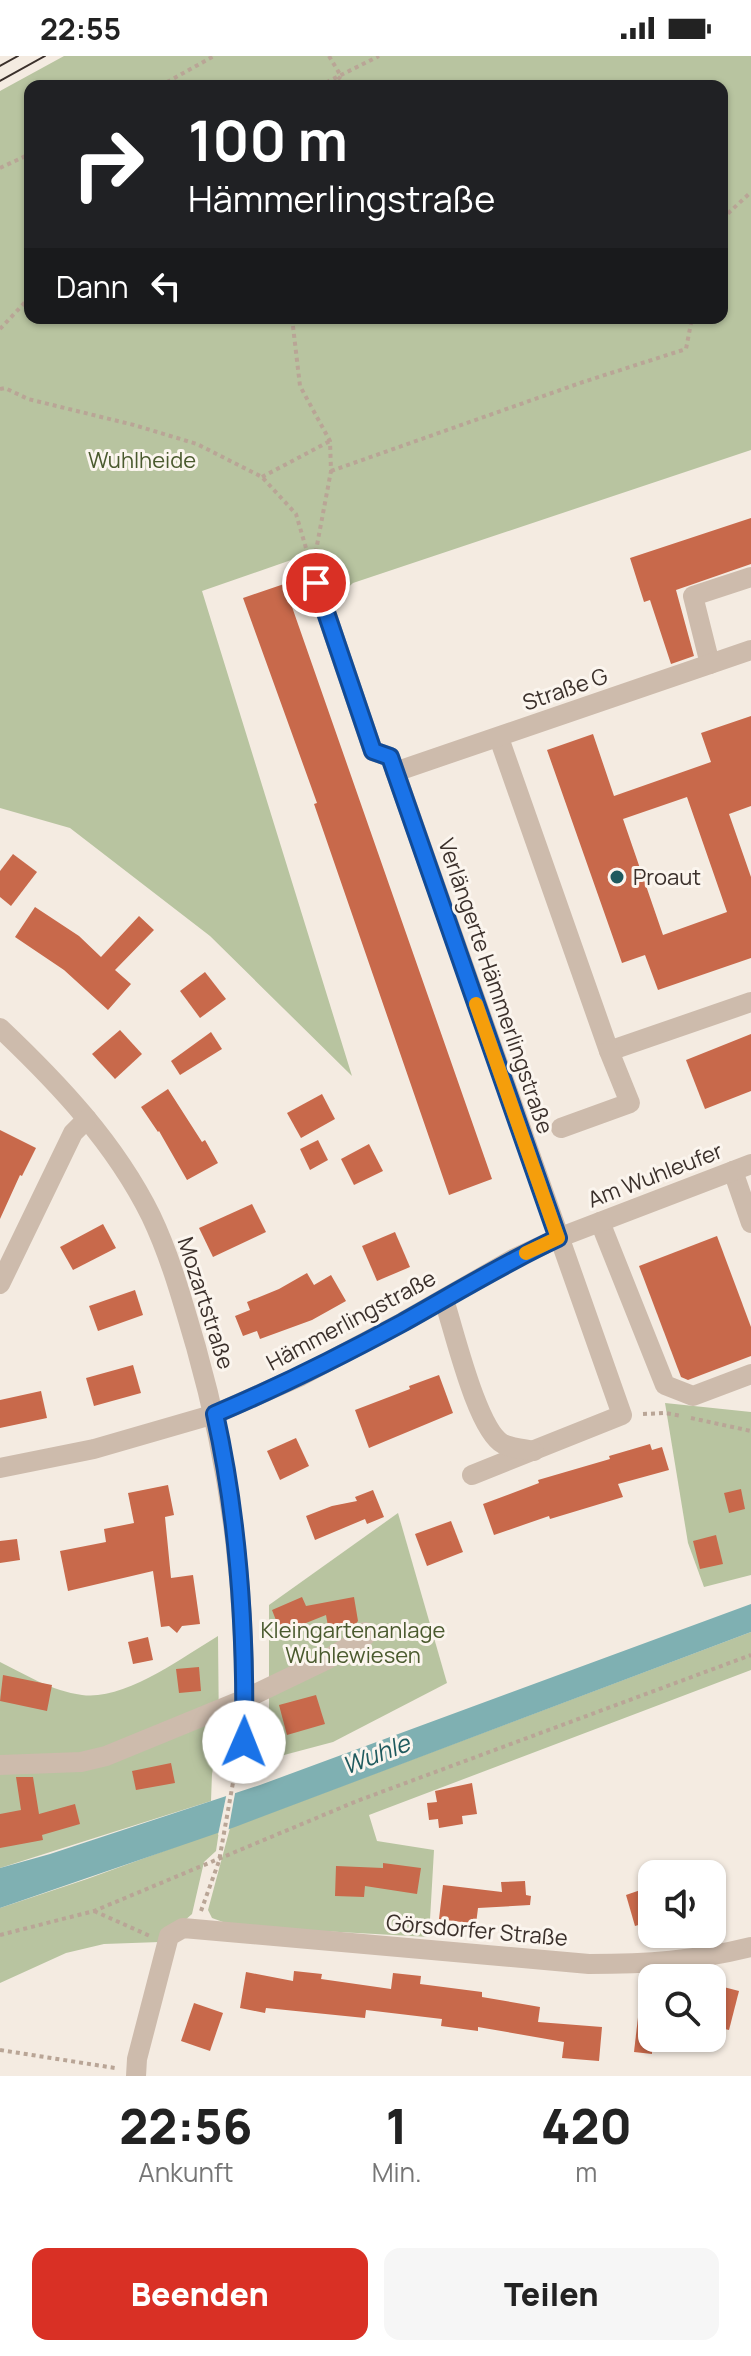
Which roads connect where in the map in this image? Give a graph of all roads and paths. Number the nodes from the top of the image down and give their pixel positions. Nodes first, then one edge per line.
1 (214, 56) edge
2 (329, 56) edge
3 (379, 56) edge
4 (341, 76) junction
5 (171, 80) edge
6 (332, 80) edge
7 (337, 80) edge
8 (24, 157) edge
9 (0, 168) edge
10 (751, 192) edge
11 (728, 213) edge
12 (24, 303) edge
13 (293, 324) edge
14 (691, 324) edge
15 (0, 329) edge
16 (2, 387) edge
17 (330, 441) junction
18 (331, 471) junction
19 (262, 477) junction
20 (751, 577) edge
21 (316, 583) dead end
22 (751, 650) edge
23 (710, 664) junction
24 (499, 738) junction
25 (395, 772) junction
26 (751, 1002) edge
27 (0, 1028) edge
28 (609, 1051) junction
29 (87, 1119) junction
30 (561, 1128) dead end
31 (742, 1167) edge
32 (600, 1222) junction
33 (751, 1223) edge
34 (567, 1234) junction
35 (0, 1284) edge
36 (444, 1300) junction
37 (751, 1374) edge
38 (215, 1414) junction
39 (622, 1415) junction
40 (751, 1431) edge
41 (534, 1451) junction
42 (0, 1468) edge
43 (472, 1475) dead end
44 (365, 1632) dead end
45 (751, 1655) edge
46 (245, 1699) junction
47 (244, 1742) dead end
48 (0, 1765) edge
49 (233, 1781) dead end
50 (219, 1861) junction
51 (94, 1911) junction
52 (197, 1929) junction
53 (0, 1935) edge
54 (167, 1943) junction
55 (751, 1947) edge
56 (0, 2050) edge
57 (137, 2075) edge

1 - 5 path
2 - 4 path
3 - 4 path
4 - 6 path
4 - 7 path
8 - 9 path
10 - 11 path
12 - 15 path
13 - 17 path
14 - 18 path
16 - 19 path
17 - 18 path
17 - 19 path
18 - 19 path
20 - 23 street
21 - 25 street, Verlängerte Hämmerlingstraße
22 - 23 street, Straße G
23 - 24 street, Straße G
24 - 25 street, Straße G
24 - 28 street
25 - 34 street, Verlängerte Hämmerlingstraße
26 - 28 street
27 - 29 street, Mozartstraße
28 - 30 street
29 - 35 street
29 - 38 street, Mozartstraße
31 - 32 street, Am Wuhleufer
31 - 33 street
32 - 34 street, Am Wuhleufer
32 - 37 street
34 - 36 street, Hämmerlingstraße
34 - 39 street, Verlängerte Hämmerlingstraße
36 - 38 street, Hämmerlingstraße
36 - 41 street
38 - 42 street, Hämmerlingstraße
38 - 46 street, Mozartstraße
39 - 40 path
39 - 41 street
41 - 43 street
44 - 46 street
45 - 50 path
46 - 47 street, Mozartstraße
46 - 48 street
49 - 50 path
50 - 51 path
50 - 52 path
51 - 53 path
51 - 54 path
52 - 54 street
52 - 55 street, Görsdorfer Straße
54 - 57 street
56 - 57 path

